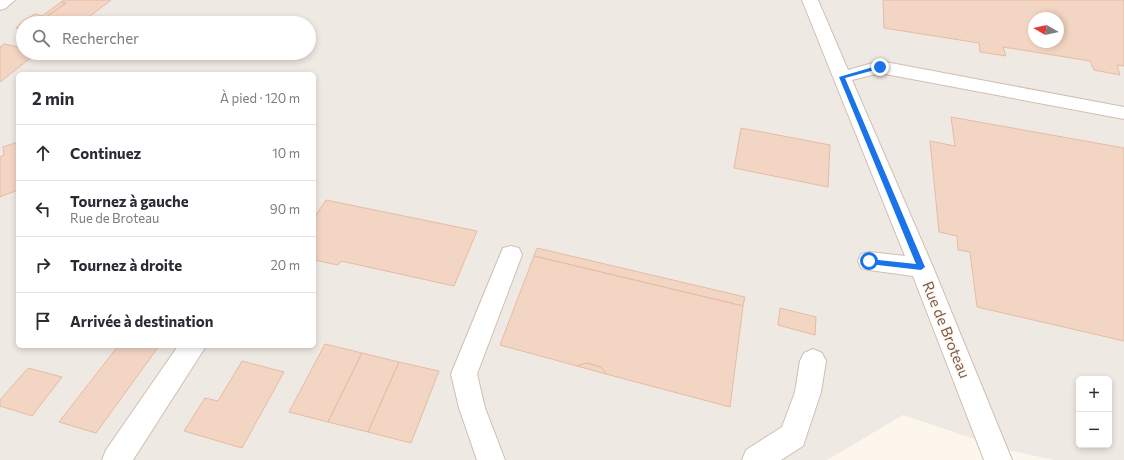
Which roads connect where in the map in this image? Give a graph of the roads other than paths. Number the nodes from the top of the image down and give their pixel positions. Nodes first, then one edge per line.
1 (7, 0) edge
2 (810, 0) edge
3 (0, 5) edge
4 (842, 77) junction
5 (1124, 113) edge
6 (511, 255) dead end
7 (869, 261) dead end
8 (921, 267) junction
9 (192, 348) edge
10 (813, 361) dead end
11 (116, 460) edge
12 (490, 460) edge
13 (756, 460) edge
14 (998, 460) edge

1 - 3 street
2 - 4 street, Rue de Broteau
4 - 5 street
4 - 8 street, Rue de Broteau
6 - 12 street
7 - 8 street
8 - 14 street, Rue de Broteau
9 - 11 street
10 - 13 street

